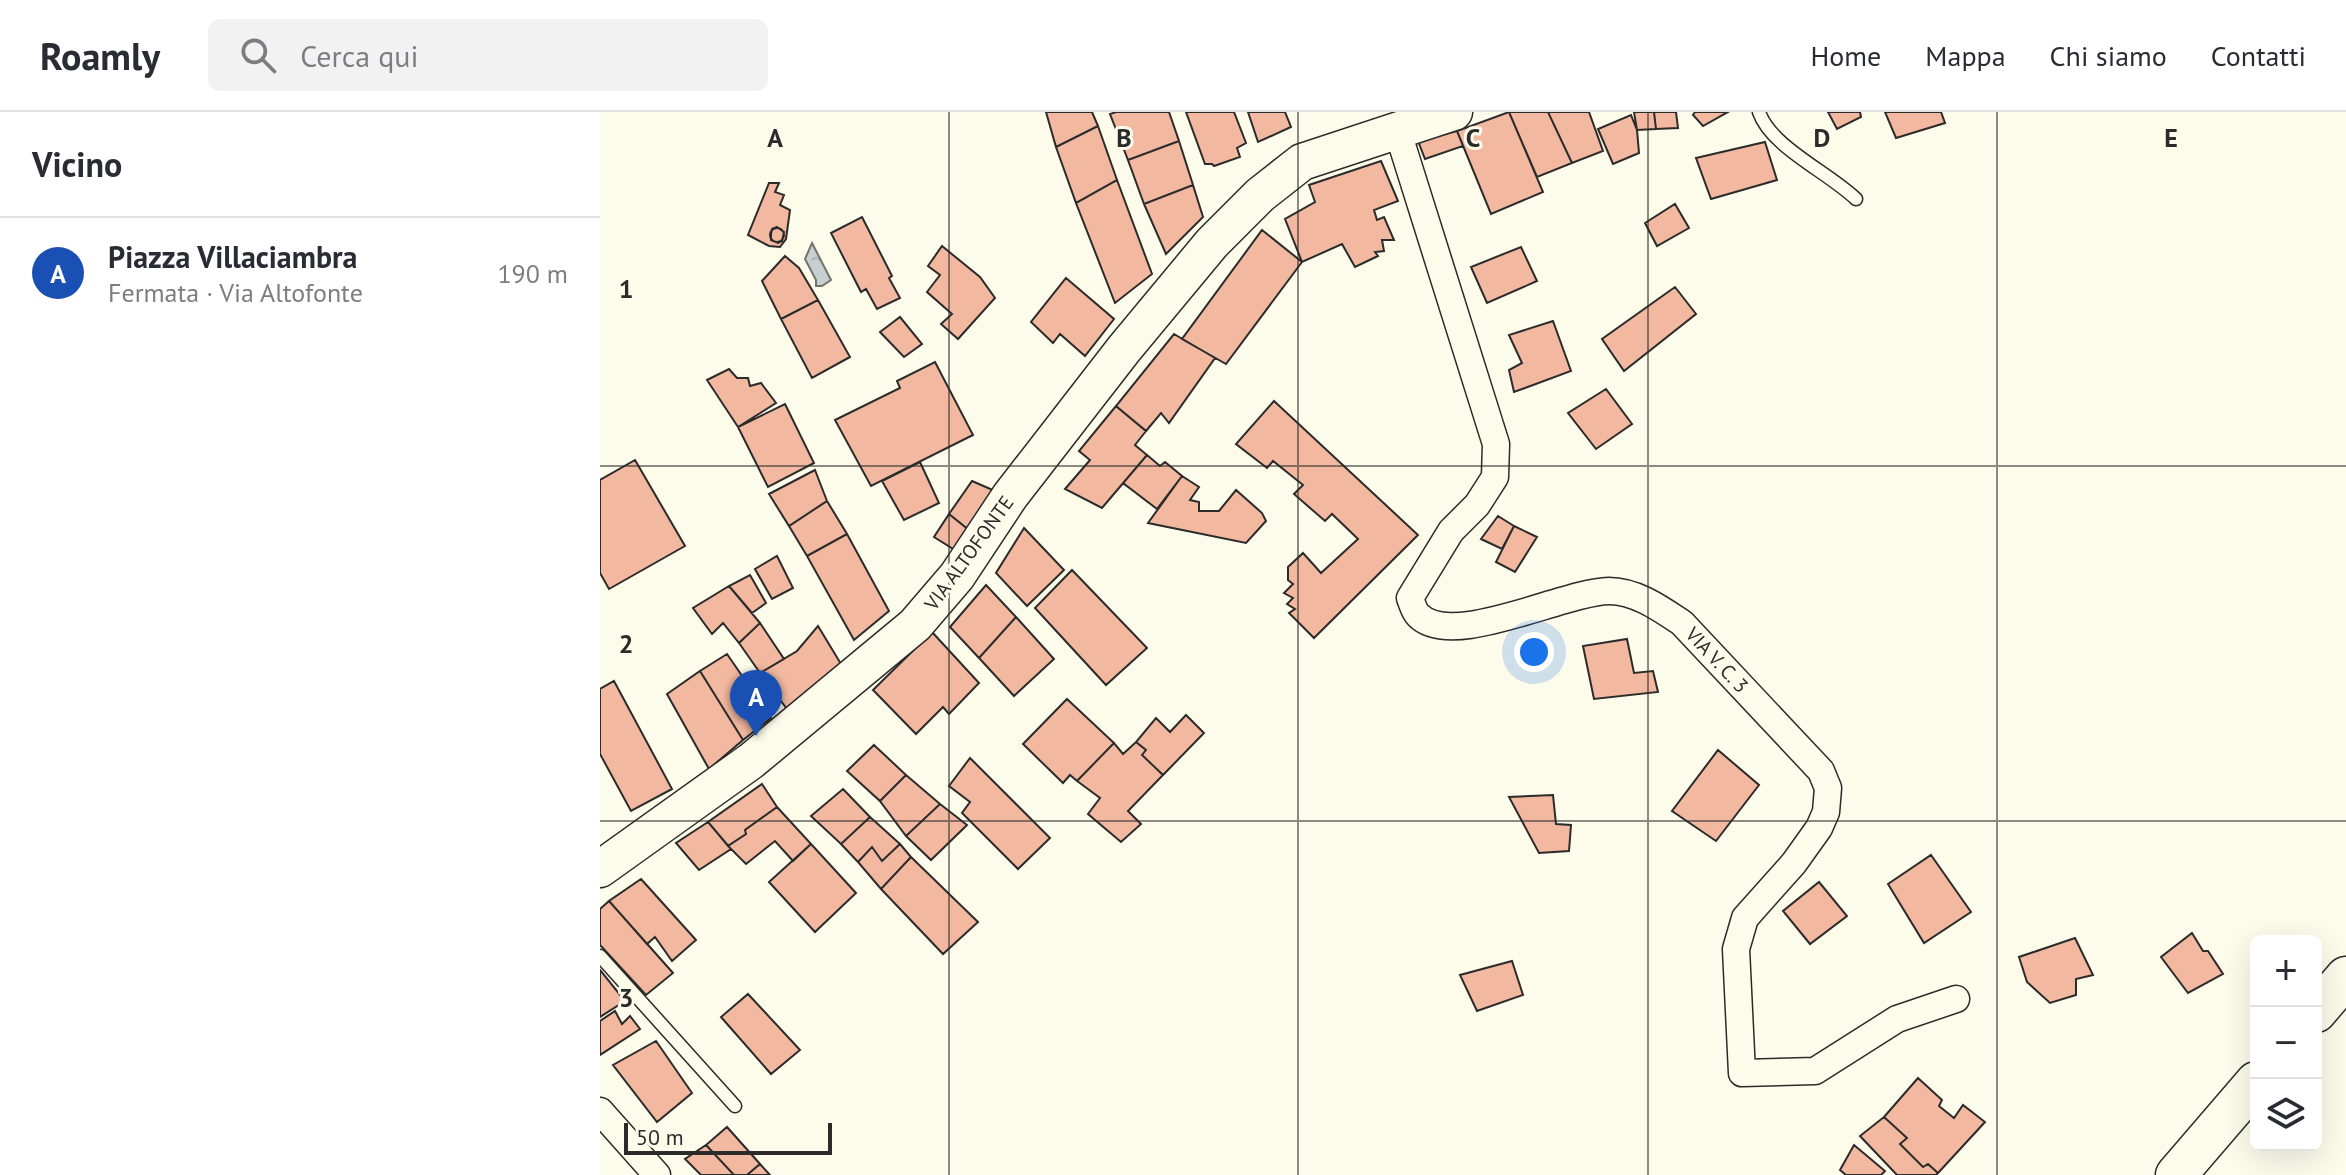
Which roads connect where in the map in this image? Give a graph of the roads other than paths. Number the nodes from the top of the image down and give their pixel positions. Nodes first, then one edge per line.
1 (1759, 112) edge
2 (1448, 114) edge
3 (1397, 129) junction
4 (1856, 199) dead end
5 (600, 869) edge
6 (600, 956) edge
7 (2346, 977) edge
8 (1956, 999) dead end
9 (2320, 1007) edge
10 (2250, 1089) edge
11 (735, 1106) dead end
12 (600, 1111) edge
13 (657, 1175) edge
14 (2176, 1175) edge

1 - 4 lane
2 - 3 main road, VIA ALTOFONTE
3 - 5 main road, VIA ALTOFONTE
3 - 8 street, VIA V. C. 3
6 - 11 lane
7 - 9 main road
10 - 14 main road
12 - 13 street

